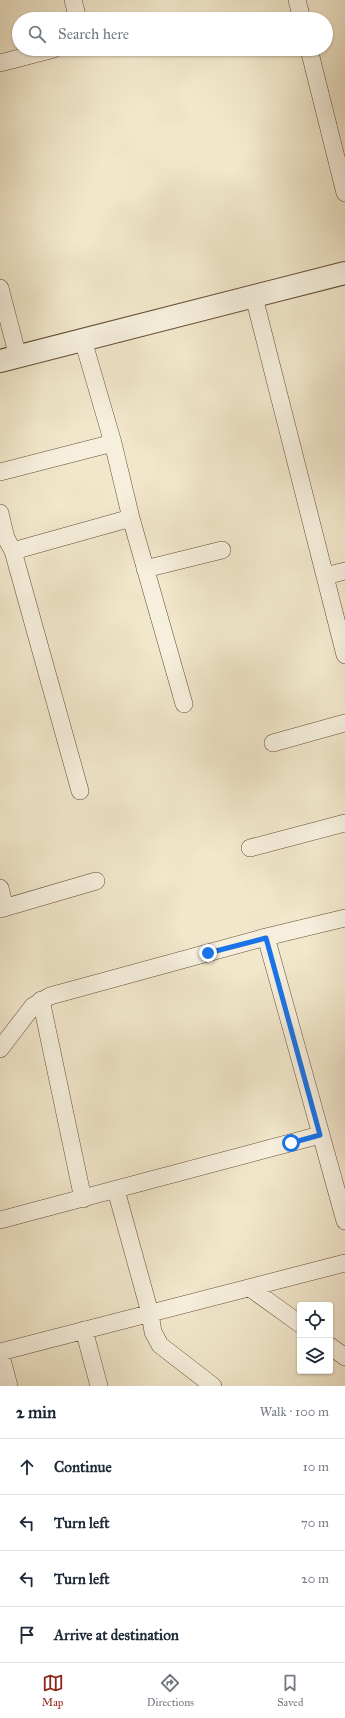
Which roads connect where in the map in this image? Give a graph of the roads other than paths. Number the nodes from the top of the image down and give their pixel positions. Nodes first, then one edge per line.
1 (73, 0) edge
2 (297, 0) edge
3 (76, 12) edge
4 (300, 12) edge
5 (27, 56) edge
6 (311, 56) edge
7 (0, 63) edge
8 (345, 193) edge
9 (345, 275) edge
10 (0, 288) edge
11 (254, 297) junction
12 (83, 340) junction
13 (9, 359) edge
14 (113, 443) junction
15 (0, 472) edge
16 (0, 514) edge
17 (131, 518) junction
18 (222, 550) dead end
19 (13, 551) junction
20 (145, 569) junction
21 (345, 571) edge
22 (325, 576) junction
23 (345, 655) edge
24 (184, 704) dead end
25 (345, 723) edge
26 (273, 743) dead end
27 (80, 791) dead end
28 (345, 824) edge
29 (250, 848) dead end
30 (96, 880) dead end
31 (0, 888) edge
32 (2, 908) edge
33 (345, 918) edge
34 (266, 938) junction
35 (41, 1000) junction
36 (0, 1049) edge
37 (320, 1135) junction
38 (116, 1190) junction
39 (83, 1199) junction
40 (0, 1220) edge
41 (345, 1221) edge
42 (345, 1263) edge
43 (250, 1288) junction
44 (150, 1313) junction
45 (297, 1322) edge
46 (84, 1330) junction
47 (333, 1348) edge
48 (0, 1352) edge
49 (345, 1357) edge
50 (9, 1386) edge
51 (99, 1386) edge
52 (213, 1386) edge

1 - 3 street
2 - 4 street
5 - 7 street
6 - 8 street
9 - 11 street
10 - 13 street
11 - 12 street
11 - 22 street
12 - 13 street
12 - 14 street
14 - 15 street
14 - 17 street
16 - 19 street
17 - 19 street
17 - 20 street
18 - 20 street
19 - 27 street
20 - 24 street
21 - 22 street
22 - 23 street
25 - 26 street
28 - 29 street
30 - 32 street
31 - 32 street
33 - 34 street
34 - 35 street
34 - 37 street
35 - 36 street
35 - 39 street
37 - 38 street
37 - 41 street
38 - 39 street
38 - 44 street
39 - 40 street
42 - 43 street
43 - 44 street
43 - 45 street
44 - 46 street
44 - 52 street
46 - 48 street
46 - 51 street
47 - 49 street
48 - 50 street

